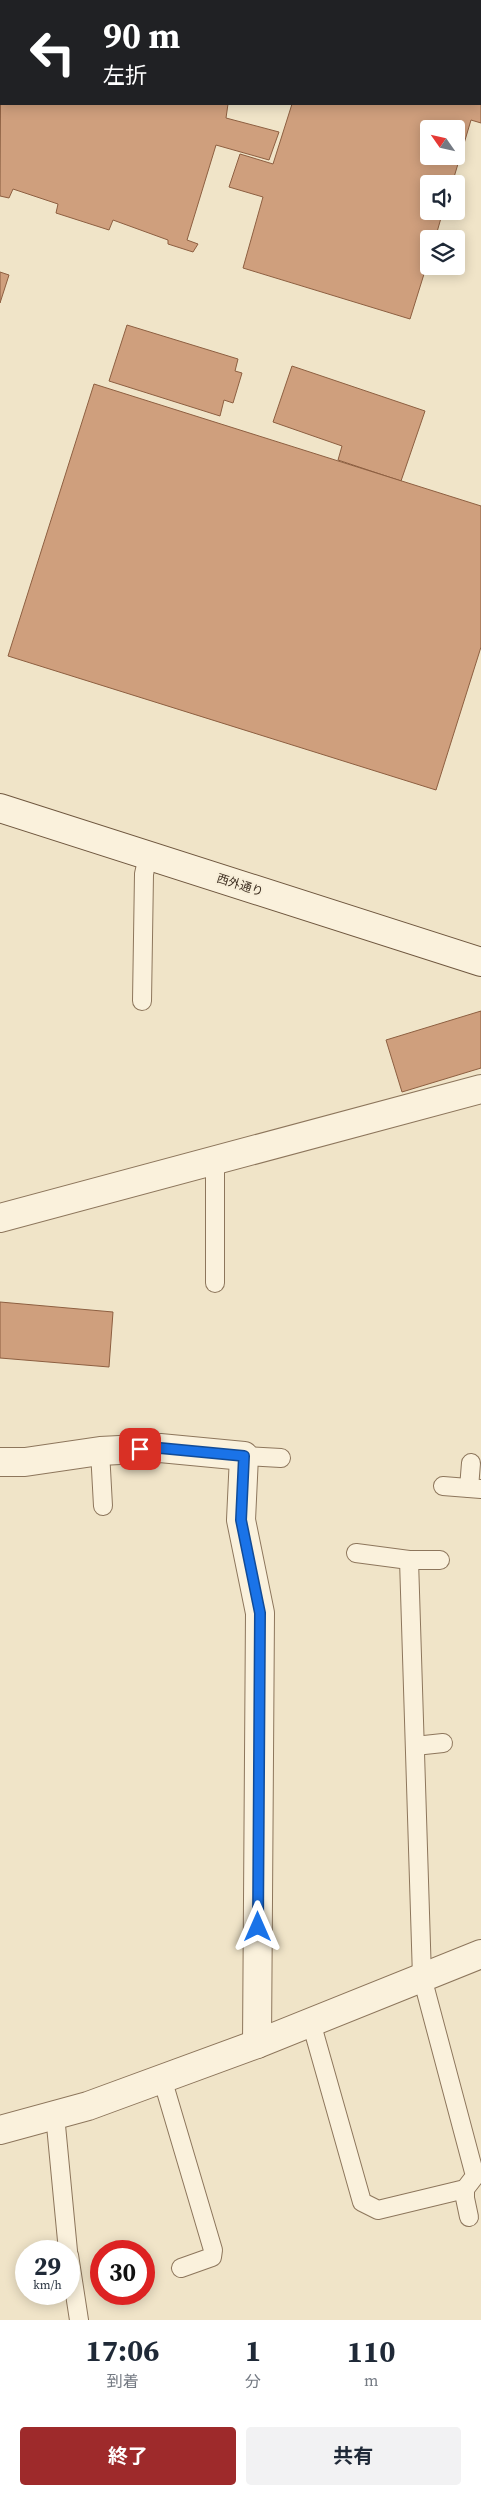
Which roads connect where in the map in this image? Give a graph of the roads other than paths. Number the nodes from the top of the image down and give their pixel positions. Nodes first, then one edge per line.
1 (0, 808) edge
2 (148, 856) junction
3 (481, 962) edge
4 (142, 1001) dead end
5 (481, 1089) edge
6 (215, 1160) junction
7 (0, 1218) edge
8 (215, 1284) dead end
9 (100, 1451) junction
10 (244, 1456) junction
11 (281, 1458) dead end
12 (0, 1462) edge
13 (471, 1463) dead end
14 (443, 1486) dead end
15 (475, 1489) edge
16 (103, 1506) dead end
17 (356, 1553) dead end
18 (409, 1560) junction
19 (440, 1560) dead end
20 (443, 1743) dead end
21 (415, 1746) junction
22 (481, 1954) edge
23 (422, 1977) junction
24 (311, 2022) junction
25 (257, 2044) junction
26 (162, 2078) junction
27 (55, 2115) junction
28 (0, 2130) edge
29 (465, 2189) junction
30 (469, 2217) dead end
31 (67, 2240) edge
32 (181, 2268) dead end
33 (77, 2305) edge
34 (79, 2320) edge

1 - 2 street, 西外通り
2 - 3 street, 西外通り
2 - 4 lane
5 - 6 street
6 - 7 street
6 - 8 lane
9 - 10 street
9 - 12 street
9 - 16 lane
10 - 11 lane
10 - 25 street
13 - 15 lane
14 - 15 lane
17 - 18 lane
18 - 19 lane
18 - 21 lane
20 - 21 lane
21 - 23 lane
22 - 23 street
23 - 24 street
23 - 29 lane
24 - 25 street
24 - 29 lane
25 - 26 street
26 - 27 street
26 - 32 lane
27 - 28 street
27 - 31 lane
29 - 30 lane
33 - 34 lane

